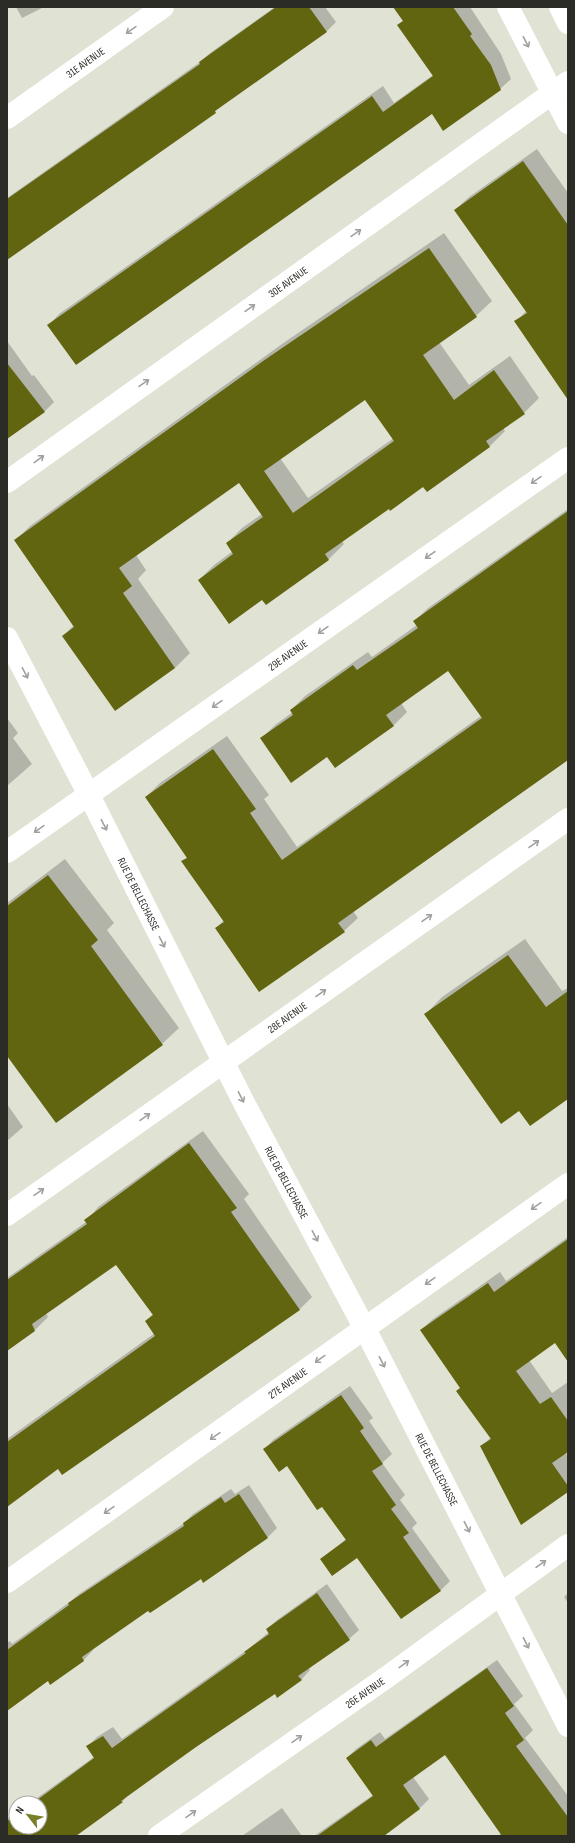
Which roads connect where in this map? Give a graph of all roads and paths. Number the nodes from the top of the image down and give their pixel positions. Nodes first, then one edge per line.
1 (163, 7) edge
2 (508, 7) edge
3 (560, 7) edge
4 (568, 22) edge
5 (560, 87) edge
6 (9, 110) edge
7 (568, 123) edge
8 (568, 458) edge
9 (7, 482) edge
10 (7, 638) edge
11 (89, 794) junction
12 (568, 819) edge
13 (7, 852) edge
14 (223, 1062) junction
15 (568, 1184) edge
16 (7, 1214) edge
17 (364, 1327) junction
18 (568, 1545) edge
19 (7, 1582) edge
20 (501, 1593) junction
21 (568, 1726) edge
22 (159, 1836) edge

1 -> 6 street, 31E AVENUE
2 -> 5 street
3 - 4 street
5 - 7 street
9 -> 5 street, 30E AVENUE
8 -> 11 street, 29E AVENUE
10 -> 11 street, RUE DE BELLECHASSE
11 -> 13 street, 29E AVENUE
11 -> 14 street, RUE DE BELLECHASSE
14 -> 12 street, 28E AVENUE
16 -> 14 street, 28E AVENUE
14 -> 17 street, RUE DE BELLECHASSE
15 -> 17 street, 27E AVENUE
17 -> 19 street, 27E AVENUE
17 -> 20 street, RUE DE BELLECHASSE
20 -> 18 street, 26E AVENUE
20 -> 21 street, RUE DE BELLECHASSE
22 -> 20 street, 26E AVENUE

